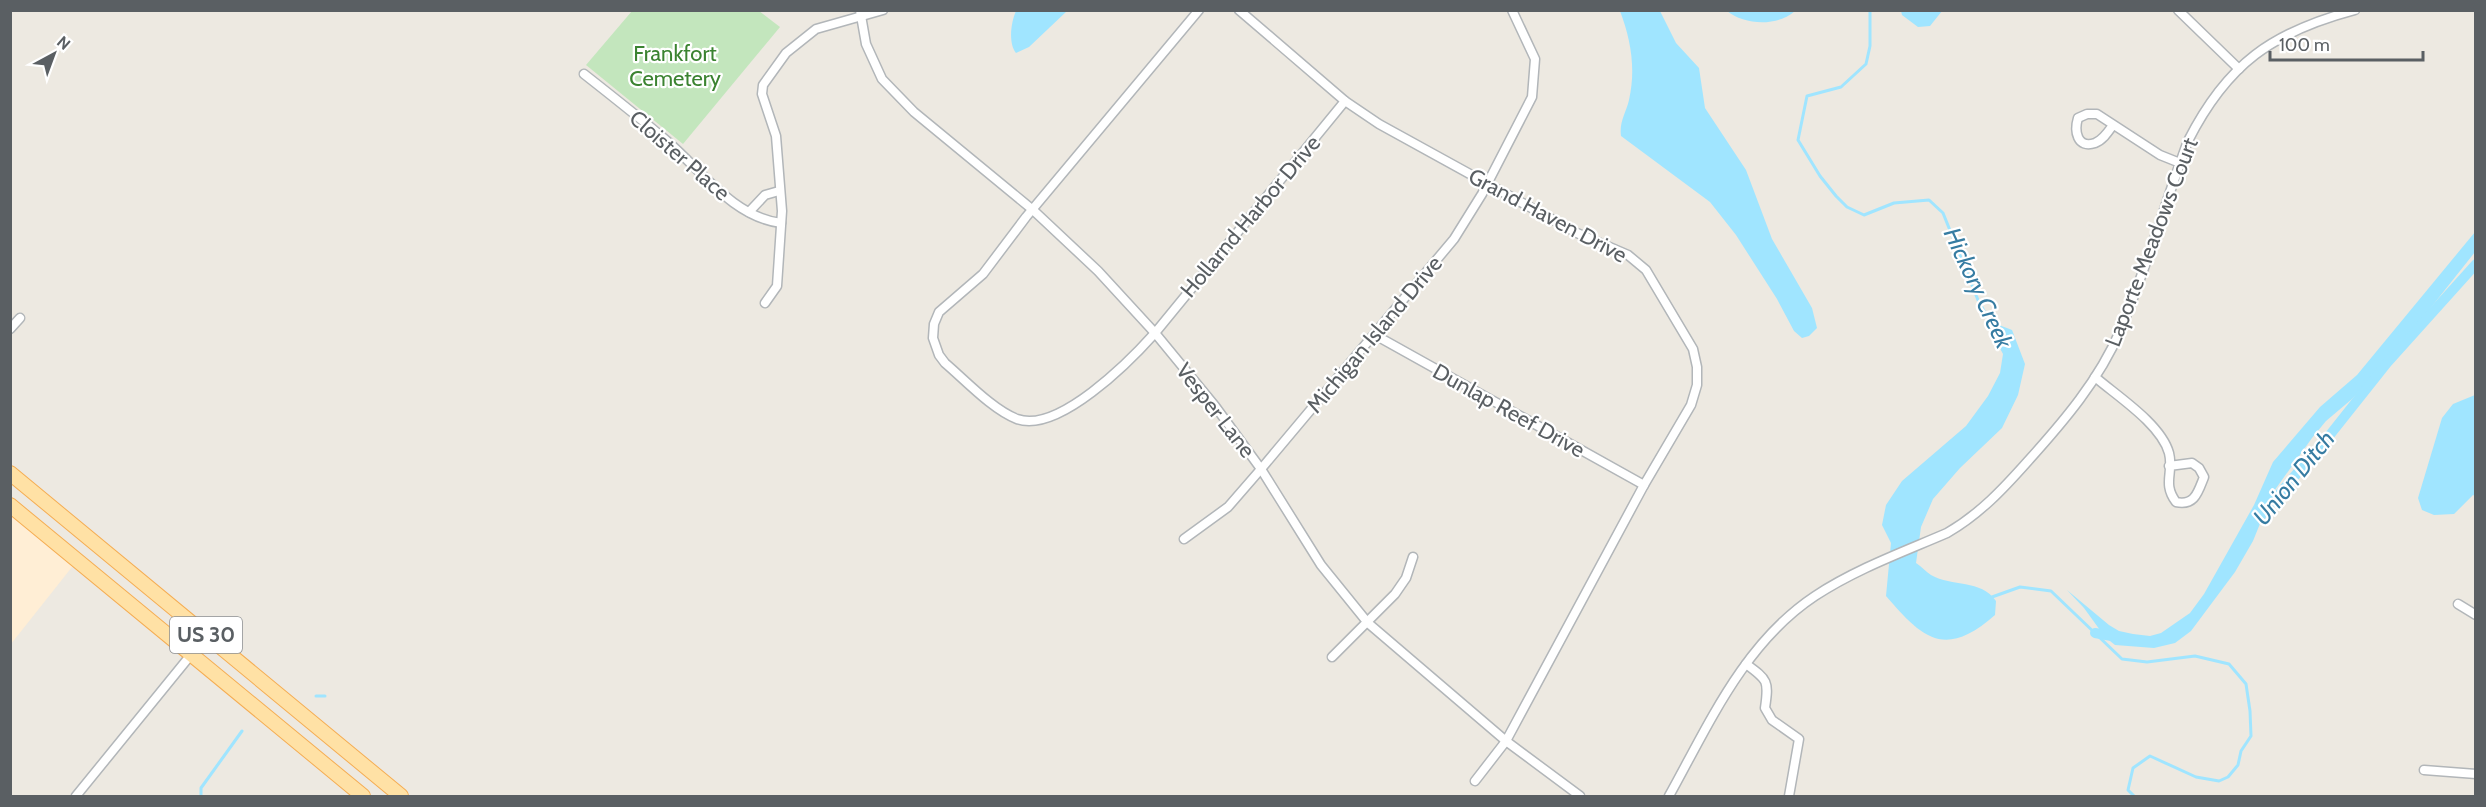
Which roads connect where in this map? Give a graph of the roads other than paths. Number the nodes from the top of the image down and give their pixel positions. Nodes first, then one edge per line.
1 (883, 10) edge
2 (1199, 10) edge
3 (1239, 10) edge
4 (1512, 10) edge
5 (2178, 10) edge
6 (2355, 10) edge
7 (860, 15) edge
8 (2324, 15) edge
9 (2239, 69) junction
10 (584, 74) dead end
11 (1345, 100) junction
12 (2112, 125) junction
13 (2180, 163) junction
14 (1488, 184) junction
15 (779, 191) junction
16 (1033, 210) junction
17 (749, 212) junction
18 (781, 223) junction
19 (765, 303) dead end
20 (20, 318) dead end
21 (10, 329) edge
22 (1155, 333) junction
23 (1375, 335) junction
24 (2094, 376) junction
25 (2169, 466) junction
26 (1261, 469) junction
27 (10, 473) edge
28 (1644, 485) junction
29 (10, 505) edge
30 (1184, 539) dead end
31 (1413, 557) dead end
32 (2458, 604) dead end
33 (2475, 615) edge
34 (1368, 623) junction
35 (207, 635) junction
36 (192, 654) junction
37 (1332, 657) dead end
38 (1746, 664) junction
39 (1506, 741) junction
40 (2424, 770) dead end
41 (2475, 774) edge
42 (1475, 781) dead end
43 (76, 796) edge
44 (363, 796) edge
45 (401, 796) edge
46 (1580, 796) edge
47 (1669, 796) edge
48 (1789, 796) edge

1 - 7 street
2 - 16 street
3 - 11 street, Grand Haven Drive
4 - 14 street, Michigan Island Drive
5 - 9 street
6 - 8 street, Laporte Meadows Court
7 - 15 street
7 - 16 street, Vesper Lane
8 - 9 street, Laporte Meadows Court
9 - 13 street, Laporte Meadows Court
10 - 17 street, Cloister Place
11 - 14 street, Grand Haven Drive
11 - 22 street, Hollarnd Harbor Drive
12 - 12 street
12 - 13 street
13 - 24 street, Laporte Meadows Court
14 - 23 street, Michigan Island Drive
14 - 28 street, Grand Haven Drive
15 - 17 street, Cloister Place
15 - 18 street
16 - 22 street, Vesper Lane
16 - 22 street, Hollarnd Harbor Drive
17 - 18 street, Cloister Place
18 - 19 street
20 - 21 street
22 - 26 street, Vesper Lane
23 - 26 street, Michigan Island Drive
23 - 28 street, Dunlap Reef Drive
24 - 25 street
24 - 38 street, Laporte Meadows Court
25 - 25 street
26 - 30 street, Michigan Island Drive
26 - 34 street, Vesper Lane
27 - 35 main road, US 30
28 - 39 street, Grand Haven Drive
29 - 36 main road, US 30
31 - 34 street
32 - 33 street
34 - 37 street
34 - 39 street, Vesper Lane
35 - 36 street
35 - 45 main road, US 30
36 - 43 street
36 - 44 main road, US 30
38 - 47 street, Laporte Meadows Court
38 - 48 street
39 - 42 street, Grand Haven Drive
39 - 46 street, Vesper Lane
40 - 41 street

